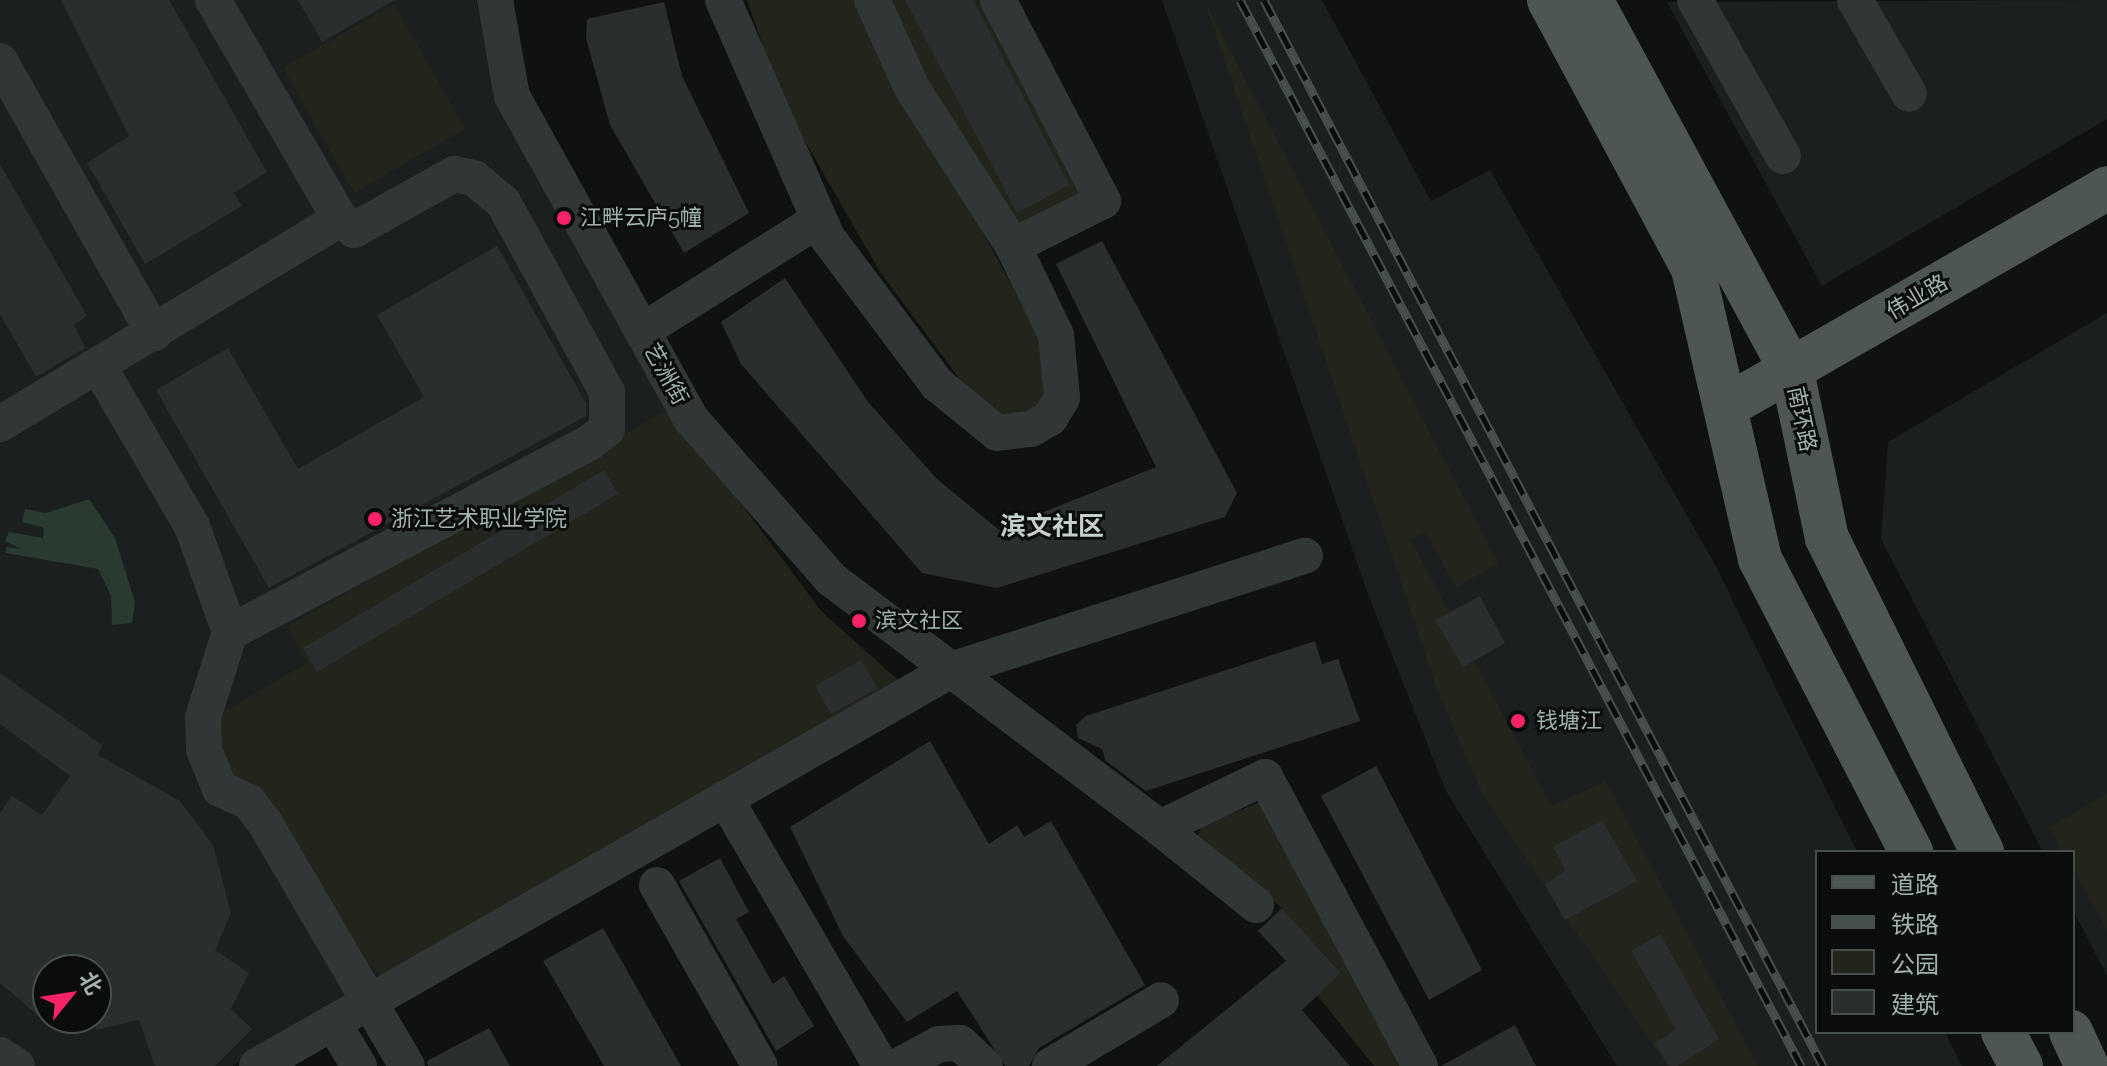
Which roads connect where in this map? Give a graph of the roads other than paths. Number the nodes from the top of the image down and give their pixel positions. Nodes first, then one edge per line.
1 (213, 0) edge
2 (723, 0) edge
3 (872, 0) edge
4 (998, 0) edge
5 (1549, 0) edge
6 (1591, 0) edge
7 (1695, 0) edge
8 (1855, 0) edge
9 (498, 1) edge
10 (0, 61) edge
11 (1909, 94) dead end
12 (1783, 156) dead end
13 (2107, 188) edge
14 (340, 219) junction
15 (818, 220) junction
16 (1013, 246) junction
17 (642, 331) junction
18 (154, 333) junction
19 (99, 367) junction
20 (1792, 371) junction
21 (1727, 406) junction
22 (0, 424) edge
23 (1305, 556) dead end
24 (230, 632) junction
25 (951, 670) junction
26 (725, 798) junction
27 (1160, 828) junction
28 (1910, 850) edge
29 (1981, 850) edge
30 (657, 885) dead end
31 (1256, 905) dead end
32 (1161, 1000) dead end
33 (369, 1002) junction
34 (333, 1023) junction
35 (2004, 1034) edge
36 (2072, 1034) edge
37 (0, 1055) edge
38 (17, 1066) edge
39 (257, 1066) edge
40 (359, 1066) edge
41 (407, 1066) edge
42 (760, 1066) edge
43 (881, 1066) edge
44 (898, 1066) edge
45 (985, 1066) edge
46 (1050, 1066) edge
47 (1420, 1066) edge
48 (2021, 1066) edge
49 (2087, 1066) edge

1 - 14 street
2 - 15 street
3 - 16 street
4 - 16 street
5 - 21 main road
6 - 20 main road, 南环路
7 - 12 street
8 - 11 street
9 - 17 street, 艺洲街
10 - 18 street
13 - 20 main road, 伟业路
14 - 18 street
14 - 24 street
15 - 16 street
15 - 17 street
17 - 25 street, 艺洲街
18 - 19 street
19 - 22 street
19 - 24 street
20 - 21 main road, 伟业路
20 - 29 main road, 南环路
21 - 28 main road
23 - 25 street
24 - 33 street
25 - 26 street
25 - 27 street, 艺洲街
26 - 33 street
26 - 43 street
27 - 31 street, 艺洲街
27 - 47 street
30 - 42 street
32 - 46 street
33 - 34 street
33 - 41 street
34 - 39 street
34 - 40 street
35 - 48 main road
36 - 49 main road
37 - 38 street
44 - 45 street

